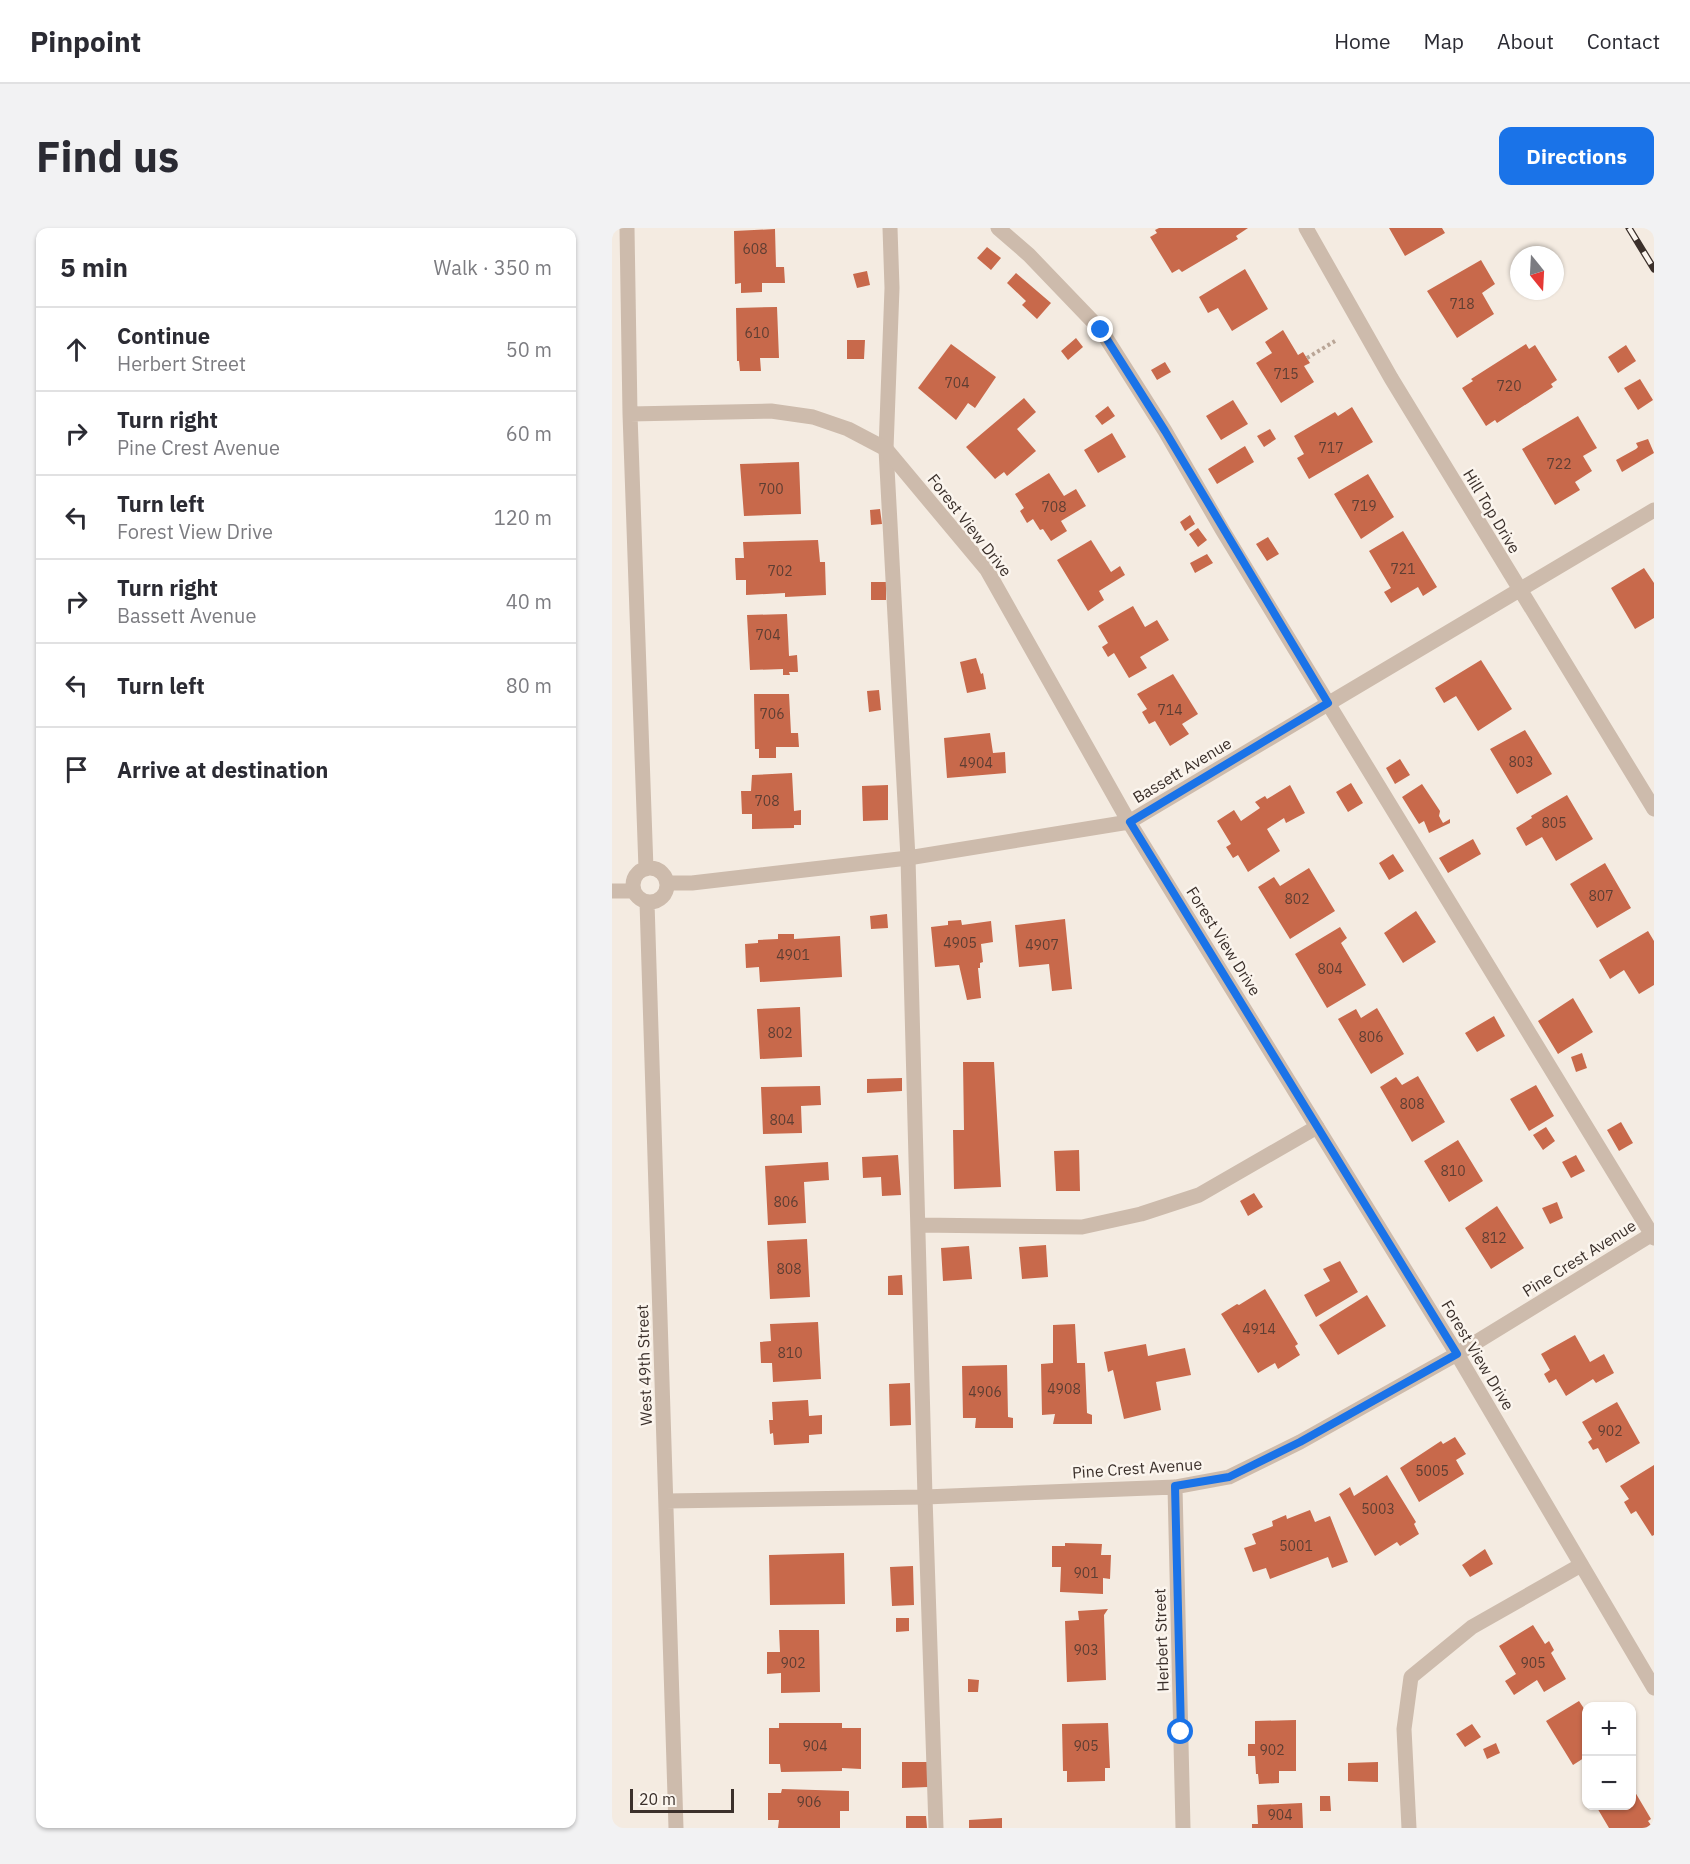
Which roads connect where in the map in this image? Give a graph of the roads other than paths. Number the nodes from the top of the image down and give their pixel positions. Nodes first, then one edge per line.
1 (627, 228) edge
2 (890, 228) edge
3 (998, 228) edge
4 (1306, 228) edge
5 (630, 414) junction
6 (886, 449) junction
7 (1654, 510) edge
8 (1519, 590) junction
9 (1328, 703) junction
10 (1654, 808) edge
11 (1130, 822) junction
12 (908, 858) junction
13 (646, 869) junction
14 (667, 883) junction
15 (612, 891) edge
16 (634, 891) junction
17 (647, 902) junction
18 (1317, 1126) junction
19 (918, 1225) junction
20 (1653, 1235) edge
21 (1457, 1354) junction
22 (1175, 1486) junction
23 (925, 1497) junction
24 (666, 1501) junction
25 (1581, 1564) junction
26 (1654, 1688) edge
27 (676, 1828) edge
28 (936, 1828) edge
29 (1184, 1828) edge
30 (1409, 1828) edge

1 - 5 street
2 - 6 street
3 - 9 street
4 - 8 street, Hill Top Drive
5 - 6 street, Forest View Drive
5 - 13 street
6 - 11 street, Forest View Drive
6 - 12 street
7 - 8 street, Bassett Avenue
8 - 9 street, Bassett Avenue
8 - 10 street, Hill Top Drive
9 - 11 street, Bassett Avenue
9 - 20 street
11 - 12 street, Bassett Avenue
11 - 18 street, Forest View Drive
12 - 14 street, Bassett Avenue
12 - 19 street
13 - 14 street
13 - 16 street
14 - 17 street
15 - 16 street
16 - 17 street
17 - 24 street, West 49th Street
18 - 19 street
18 - 21 street, Forest View Drive
19 - 23 street
20 - 21 street, Pine Crest Avenue
21 - 22 street, Pine Crest Avenue
21 - 25 street, Forest View Drive
22 - 23 street, Pine Crest Avenue
22 - 29 street, Herbert Street
23 - 24 street, Pine Crest Avenue
23 - 28 street
24 - 27 street, West 49th Street
25 - 26 street, Forest View Drive
25 - 30 street

